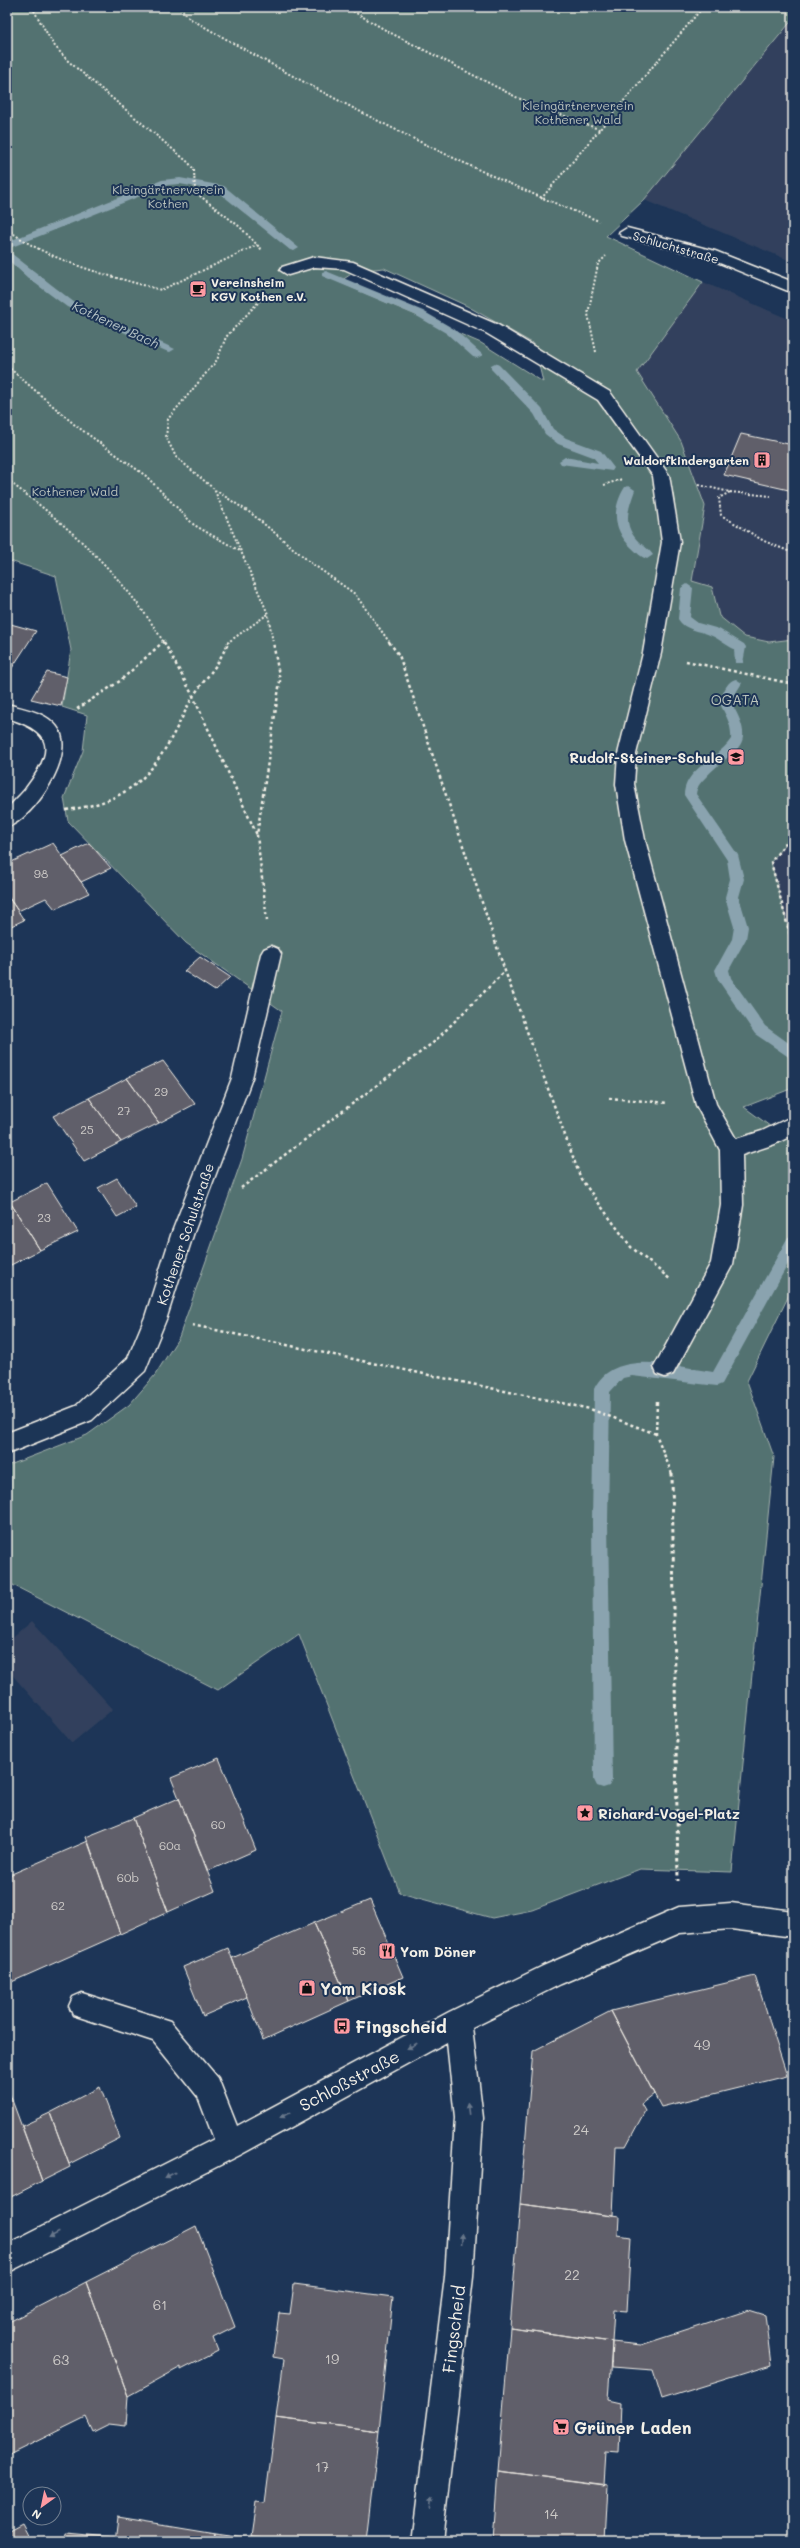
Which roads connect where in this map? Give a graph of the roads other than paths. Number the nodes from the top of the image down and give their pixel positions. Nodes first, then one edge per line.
1 (626, 233) road end
2 (288, 270) road end
3 (793, 288) edge
4 (7, 711) edge
5 (13, 816) edge
6 (271, 954) road end
7 (793, 1124) edge
8 (731, 1149) junction
9 (665, 1367) dead end
10 (7, 1444) edge
11 (793, 1924) edge
12 (82, 2006) dead end
13 (458, 2021) junction
14 (230, 2145) junction
15 (7, 2259) edge
16 (428, 2541) edge

1 - 3 street, Schluchtstraße
2 - 8 street
4 - 5 street
6 - 10 street, Kothener Schulstraße
7 - 8 street
8 - 9 street
11 - 13 street, Schloßstraße
12 - 14 street
13 -> 14 street, Schloßstraße
16 -> 13 street, Fingscheid
14 -> 15 street, Schloßstraße

